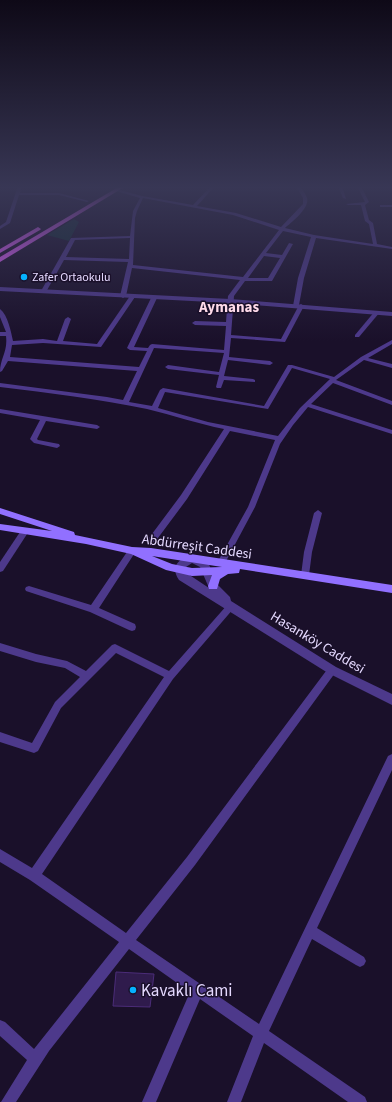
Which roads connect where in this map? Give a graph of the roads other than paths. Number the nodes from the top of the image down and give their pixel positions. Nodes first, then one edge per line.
1 (23, 237) edge
2 (38, 237) edge
3 (120, 237) edge
4 (133, 237) edge
5 (276, 237) edge
6 (314, 237) edge
7 (325, 237) edge
8 (374, 237) edge
9 (290, 244) dead end
10 (375, 244) junction
11 (392, 248) edge
12 (1, 250) edge
13 (263, 254) junction
14 (284, 257) junction
15 (62, 258) junction
16 (0, 260) edge
17 (131, 263) junction
18 (243, 279) junction
19 (0, 289) edge
20 (44, 291) junction
21 (123, 296) junction
22 (132, 297) junction
23 (154, 298) junction
24 (230, 301) junction
25 (299, 306) junction
26 (0, 311) edge
27 (377, 312) junction
28 (392, 314) edge
29 (68, 319) dead end
30 (194, 323) dead end
31 (228, 324) junction
32 (0, 334) edge
33 (9, 334) junction
34 (228, 336) junction
35 (357, 336) dead end
36 (392, 342) edge
37 (10, 343) junction
38 (59, 343) junction
39 (150, 350) junction
40 (226, 355) junction
41 (364, 358) junction
42 (7, 360) junction
43 (270, 363) dead end
44 (392, 366) edge
45 (168, 367) dead end
46 (141, 369) junction
47 (0, 370) edge
48 (222, 376) junction
49 (333, 380) junction
50 (252, 381) dead end
51 (0, 385) edge
52 (219, 387) dead end
53 (125, 403) junction
54 (392, 403) edge
55 (307, 405) junction
56 (154, 408) junction
57 (0, 411) edge
58 (44, 418) junction
59 (97, 427) dead end
60 (228, 428) junction
61 (392, 432) edge
62 (280, 439) junction
63 (57, 446) dead end
64 (0, 511) edge
65 (318, 513) dead end
66 (0, 527) edge
67 (25, 531) junction
68 (86, 540) junction
69 (152, 540) dead end
70 (132, 551) junction
71 (194, 560) junction
72 (224, 567) junction
73 (0, 569) edge
74 (207, 572) junction
75 (181, 574) junction
76 (305, 576) junction
77 (213, 586) junction
78 (29, 589) dead end
79 (392, 589) edge
80 (231, 606) junction
81 (93, 609) junction
82 (132, 627) dead end
83 (0, 646) edge
84 (332, 670) junction
85 (88, 676) junction
86 (170, 676) junction
87 (391, 698) edge
88 (0, 737) edge
89 (392, 759) edge
90 (0, 855) edge
91 (34, 876) junction
92 (310, 931) junction
93 (128, 940) junction
94 (360, 961) dead end
95 (198, 989) junction
96 (0, 1026) edge
97 (261, 1033) junction
98 (36, 1059) junction
99 (8, 1102) edge
100 (148, 1102) edge
101 (234, 1102) edge
102 (360, 1102) edge

1 - 12 main road
2 - 16 main road
3 - 15 street
4 - 17 street
5 - 13 street
6 - 25 street
7 - 10 street
8 - 10 street
9 - 14 street
10 - 11 street
13 - 14 street
13 - 18 street
14 - 18 street
15 - 17 street
15 - 20 street
17 - 18 street
17 - 21 street
18 - 24 street
19 - 20 street
20 - 21 street
21 - 22 street
22 - 23 street
22 - 38 street
23 - 24 street
23 - 39 street
24 - 25 street
24 - 31 street
25 - 27 street
25 - 34 street
26 - 33 street
27 - 28 street
27 - 35 street
29 - 38 street
30 - 31 street
31 - 34 street
32 - 33 street
33 - 37 street
34 - 40 street
36 - 41 street
37 - 38 street
37 - 42 street
39 - 40 street
39 - 46 street
40 - 43 street
40 - 48 street
41 - 44 street
41 - 49 street
42 - 46 street
42 - 47 street
45 - 48 street
46 - 53 street
48 - 50 street
48 - 52 street
49 - 54 street
49 - 55 street
49 - 56 street
51 - 53 street
53 - 56 street
55 - 61 street
55 - 62 street
56 - 60 street
57 - 58 street
58 - 59 street
58 - 63 street
60 - 62 street
60 - 69 street
62 - 72 street
64 - 68 main road, Abdürreşit Caddesi
65 - 76 street
66 - 67 main road, Abdürreşit Caddesi
67 - 68 main road, Abdürreşit Caddesi
67 - 73 street
68 - 70 main road, Abdürreşit Caddesi
70 - 71 main road, Abdürreşit Caddesi
70 - 75 main road, Abdürreşit Caddesi
70 - 81 street
71 - 72 main road, Abdürreşit Caddesi
71 - 74 street, Hasanköy Caddesi
71 - 75 street
72 - 74 main road, Abdürreşit Caddesi
72 - 76 main road, Abdürreşit Caddesi
72 - 77 main road
74 - 75 main road, Abdürreşit Caddesi
74 - 77 street, Hasanköy Caddesi
75 - 80 street, Hasanköy Caddesi
76 - 79 main road, Abdürreşit Caddesi
77 - 80 street, Hasanköy Caddesi
78 - 81 street
80 - 84 street, Hasanköy Caddesi
80 - 86 street
81 - 82 street
83 - 85 street
84 - 87 street, Hasanköy Caddesi
84 - 93 street
85 - 86 street
85 - 88 street
86 - 91 street
89 - 92 street
90 - 91 street
91 - 93 street
92 - 94 street
92 - 97 street
93 - 95 street
93 - 98 street
95 - 97 street
95 - 100 street
96 - 98 street
97 - 101 street
97 - 102 street
98 - 99 street

